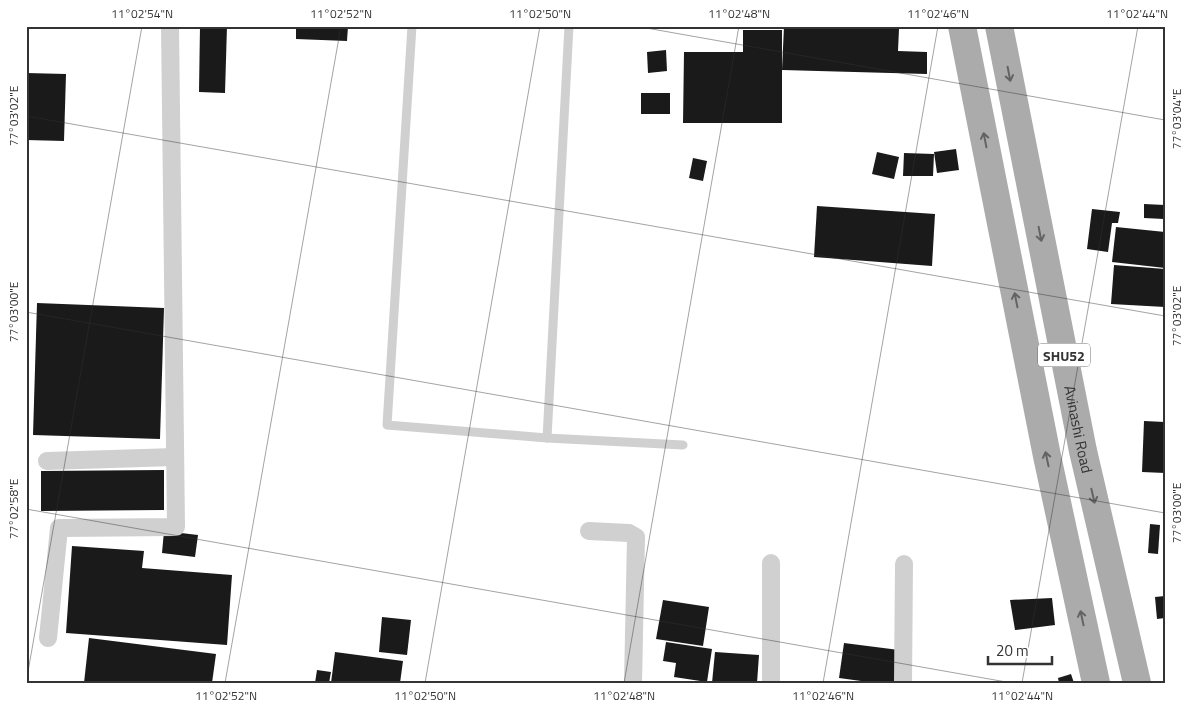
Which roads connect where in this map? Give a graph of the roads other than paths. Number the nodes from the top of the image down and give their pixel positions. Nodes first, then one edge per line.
1 (170, 26) edge
2 (412, 26) edge
3 (569, 26) edge
4 (962, 26) edge
5 (1000, 26) edge
6 (547, 438) junction
7 (683, 445) dead end
8 (175, 457) junction
9 (47, 461) dead end
10 (589, 531) dead end
11 (771, 564) dead end
12 (904, 564) dead end
13 (48, 638) dead end
14 (633, 683) edge
15 (771, 683) edge
16 (903, 683) edge
17 (1096, 683) edge
18 (1137, 683) edge

1 - 8 street
2 - 6 lane
3 - 6 lane
17 -> 4 main road, SHU52
5 -> 18 main road, Avinashi Road / SHU52
6 - 7 lane
8 - 9 street
8 - 13 street
10 - 14 street
11 - 15 street
12 - 16 street

